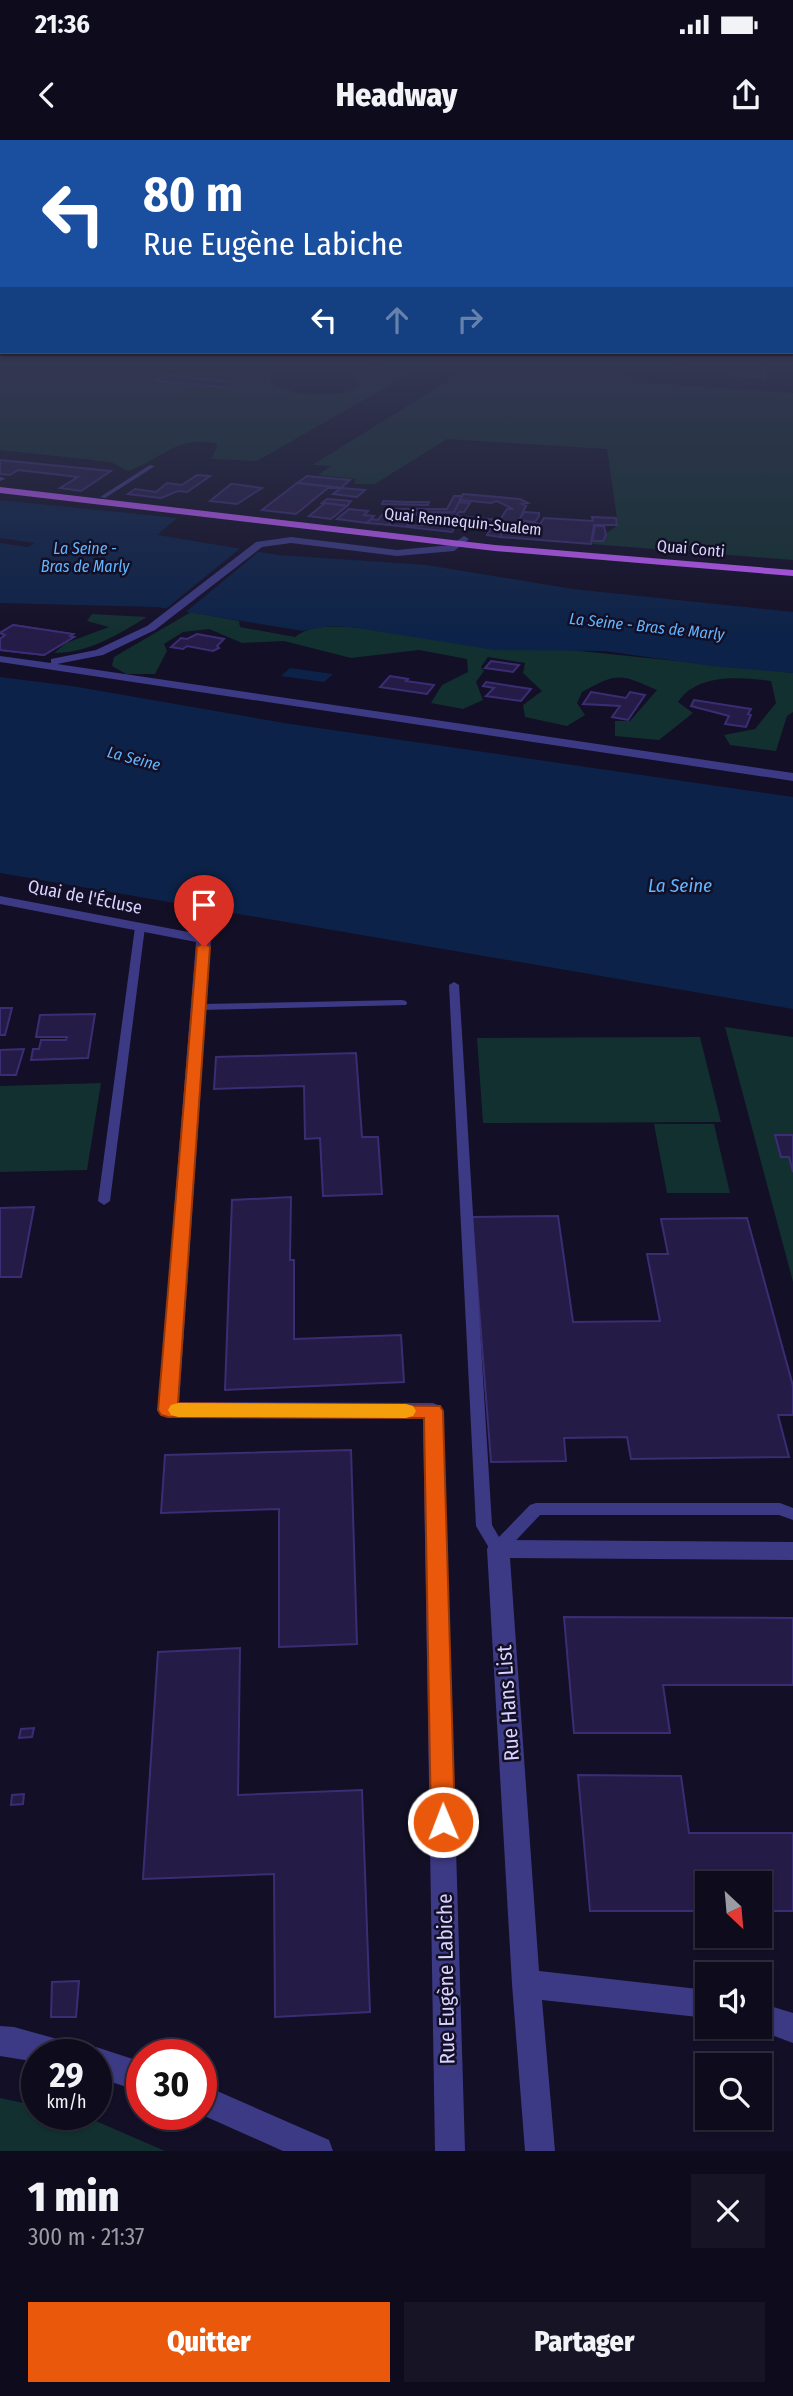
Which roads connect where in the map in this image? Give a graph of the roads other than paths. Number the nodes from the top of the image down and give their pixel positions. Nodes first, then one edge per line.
1 (152, 466) dead end
2 (1, 483) edge
3 (103, 497) junction
4 (423, 537) junction
5 (462, 542) junction
6 (422, 551) junction
7 (587, 552) junction
8 (793, 567) edge
9 (793, 573) edge
10 (99, 653) junction
11 (0, 659) edge
12 (37, 664) junction
13 (95, 673) junction
14 (793, 777) edge
15 (0, 900) edge
16 (140, 927) junction
17 (204, 939) joint
18 (454, 985) dead end
19 (402, 1003) dead end
20 (200, 1007) junction
21 (104, 1201) dead end
22 (793, 1514) edge
23 (498, 1549) junction
24 (793, 1551) edge
25 (526, 1984) junction
26 (695, 2003) edge
27 (772, 2021) edge
28 (793, 2028) edge
29 (0, 2041) edge
30 (21, 2044) edge
31 (217, 2106) edge
32 (318, 2151) edge
33 (450, 2151) edge
34 (540, 2151) edge

1 - 3 lane
2 - 3 main road, Quai Rennequin-Sualem
2 - 4 main road, Quai Rennequin-Sualem
3 - 4 main road, Quai Rennequin-Sualem
4 - 5 main road, Quai Rennequin-Sualem
4 - 6 street
5 - 6 street
5 - 7 main road, Quai Rennequin-Sualem
6 - 10 street
7 - 8 main road, Quai Conti
7 - 9 main road, Quai Conti
10 - 12 street
10 - 13 street
11 - 12 street
12 - 13 street
13 - 14 street
15 - 16 street, Quai de l'Écluse
16 - 17 street, Quai de l'Écluse
16 - 21 lane
17 - 20 street, Rue Eugène Labiche
18 - 23 lane
19 - 20 lane
20 - 33 street, Rue Eugène Labiche
22 - 23 lane
23 - 24 street
23 - 25 street, Rue Hans List
25 - 26 street
25 - 34 street, Rue Hans List
27 - 28 street
29 - 30 street
31 - 32 street

